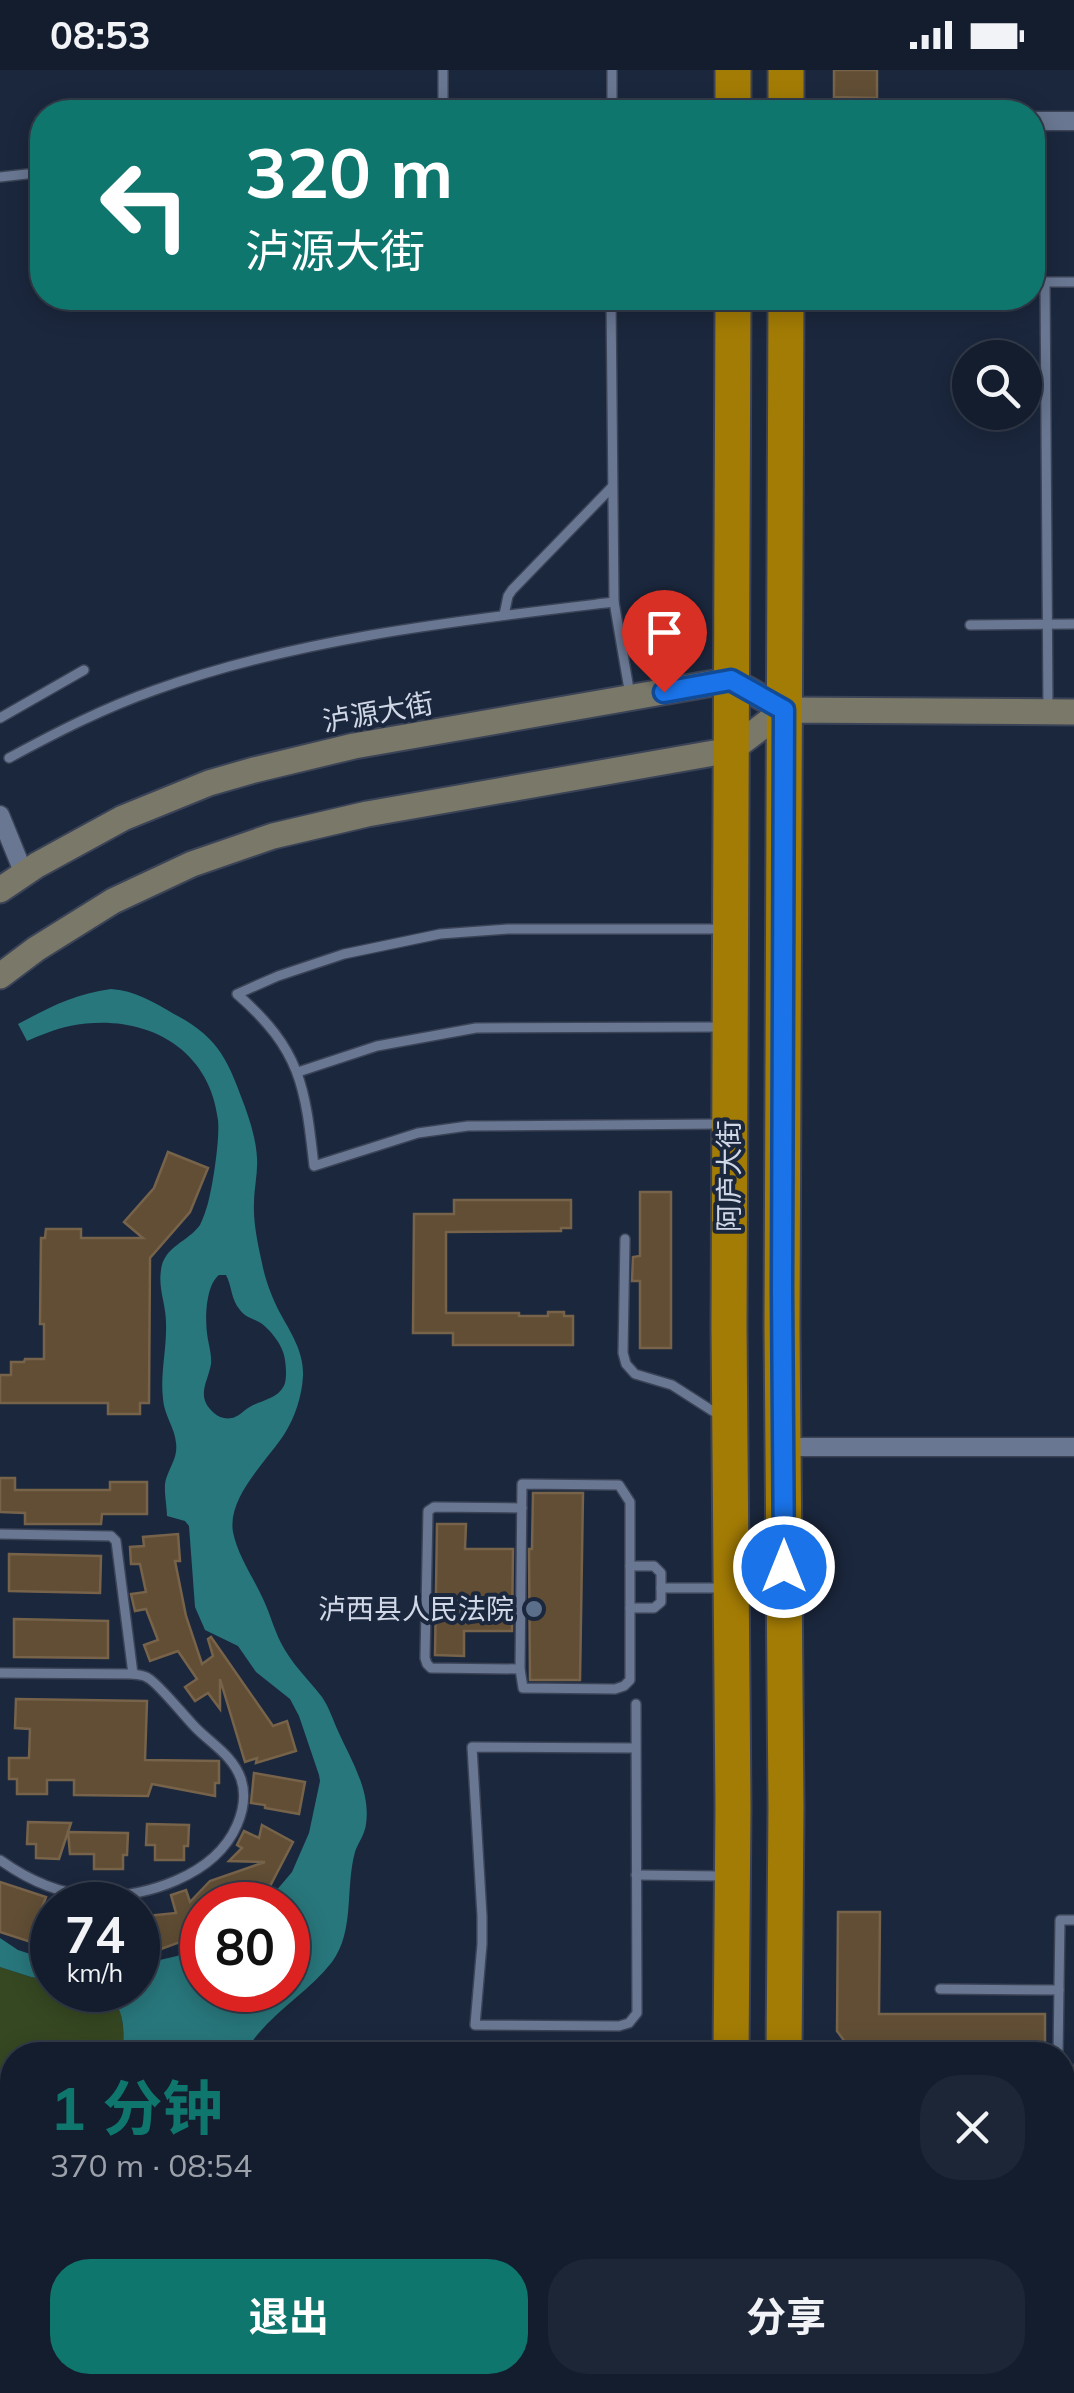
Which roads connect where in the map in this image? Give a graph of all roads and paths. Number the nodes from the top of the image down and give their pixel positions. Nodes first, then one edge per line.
1 (443, 70) edge
2 (612, 70) edge
3 (734, 70) edge
4 (786, 70) edge
5 (444, 100) edge
6 (612, 100) edge
7 (734, 100) edge
8 (786, 100) edge
9 (1045, 121) edge
10 (1074, 121) edge
11 (27, 174) dead end
12 (0, 177) edge
13 (1045, 282) joint
14 (1074, 282) edge
15 (612, 310) edge
16 (733, 310) edge
17 (786, 310) edge
18 (612, 487) junction
19 (614, 602) junction
20 (504, 615) junction
21 (1048, 624) junction
22 (1074, 624) edge
23 (970, 625) dead end
24 (84, 670) dead end
25 (731, 680) junction
26 (631, 698) junction
27 (784, 710) junction
28 (1061, 712) edge
29 (0, 718) edge
30 (731, 750) junction
31 (10, 758) dead end
32 (0, 816) edge
33 (24, 874) junction
34 (0, 890) edge
35 (730, 929) junction
36 (0, 976) edge
37 (730, 1028) junction
38 (298, 1072) junction
39 (730, 1124) junction
40 (625, 1239) dead end
41 (730, 1422) junction
42 (783, 1447) junction
43 (1074, 1447) edge
44 (522, 1508) junction
45 (0, 1534) edge
46 (630, 1566) junction
47 (661, 1588) junction
48 (731, 1588) junction
49 (630, 1608) junction
50 (520, 1669) junction
51 (0, 1673) edge
52 (133, 1674) junction
53 (636, 1704) dead end
54 (636, 1748) junction
55 (0, 1860) edge
56 (636, 1875) junction
57 (732, 1876) junction
58 (1074, 1920) edge
59 (940, 1989) dead end
60 (1059, 1990) junction
61 (731, 2042) edge
62 (784, 2042) edge
63 (1058, 2042) edge

1 - 5 lane
2 - 6 lane
3 - 7 highway
4 - 8 highway
9 - 10 street
11 - 12 lane
13 - 14 lane
13 - 21 lane
15 - 18 lane
16 - 25 highway, 阿庐大街
17 - 27 highway, 阿庐大街
18 - 19 lane
18 - 20 lane
19 - 20 lane
19 - 26 lane
20 - 31 lane
21 - 22 lane
21 - 23 lane
21 - 28 lane
24 - 29 lane
25 - 26 main road, 泸源大街
25 - 27 main road
25 - 30 highway, 阿庐大街
26 - 33 main road, 泸源大街
27 - 28 main road
27 - 30 main road
27 - 42 highway, 阿庐大街
30 - 35 highway, 阿庐大街
30 - 36 main road
32 - 33 street
33 - 34 main road, 泸源大街
35 - 37 highway, 阿庐大街
35 - 38 lane
37 - 38 lane
37 - 39 highway, 阿庐大街
38 - 39 lane
39 - 41 highway, 阿庐大街
40 - 41 lane
41 - 48 highway, 阿庐大街
42 - 43 street
42 - 62 highway, 阿庐大街
44 - 46 lane
44 - 50 lane
44 - 50 lane
45 - 52 lane
46 - 47 lane
46 - 49 lane
47 - 48 lane
47 - 49 lane
48 - 57 highway, 阿庐大街
49 - 50 lane
51 - 52 lane
52 - 55 lane
53 - 54 lane
54 - 56 lane
54 - 56 lane
56 - 57 lane
57 - 61 highway, 阿庐大街
58 - 60 lane
59 - 60 lane
60 - 63 lane

